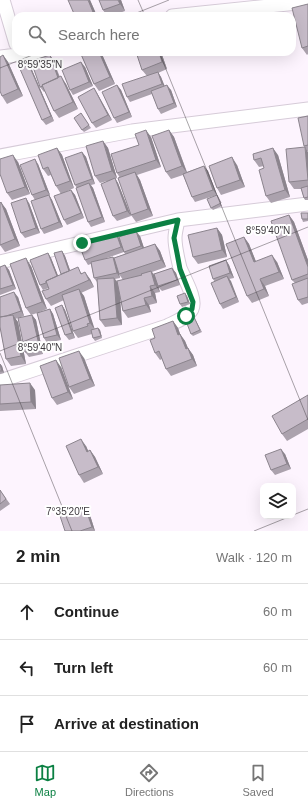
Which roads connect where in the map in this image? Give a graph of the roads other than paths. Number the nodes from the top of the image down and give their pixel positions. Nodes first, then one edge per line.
1 (3, 0) edge
2 (308, 2) edge
3 (211, 12) edge
4 (12, 30) edge
5 (12, 53) edge
6 (0, 58) edge
7 (308, 109) edge
8 (0, 156) edge
9 (308, 204) edge
10 (178, 220) junction
11 (0, 262) edge
12 (0, 381) edge

1 - 4 street
2 - 3 street
5 - 6 street
7 - 8 street
9 - 10 street
10 - 11 street
10 - 12 street

